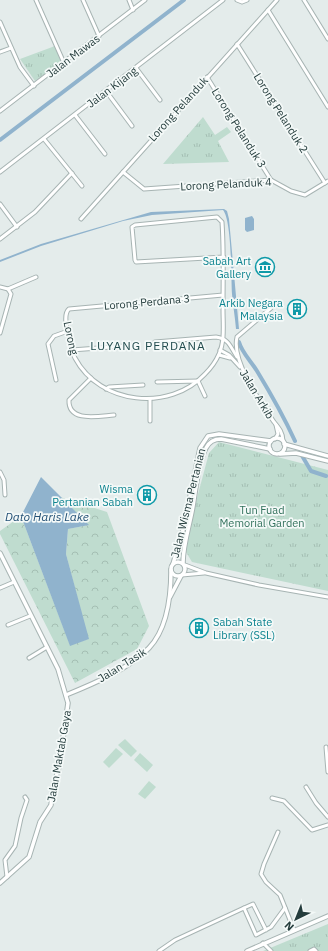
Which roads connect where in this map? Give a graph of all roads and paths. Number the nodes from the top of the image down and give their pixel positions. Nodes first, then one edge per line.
1 (36, 0) edge
2 (83, 0) edge
3 (128, 0) edge
4 (145, 0) edge
5 (223, 0) edge
6 (238, 0) edge
7 (247, 0) edge
8 (277, 0) edge
9 (304, 0) edge
10 (133, 10) junction
11 (268, 10) junction
12 (0, 22) edge
13 (99, 36) junction
14 (328, 39) edge
15 (237, 44) junction
16 (11, 48) junction
17 (0, 52) edge
18 (64, 63) junction
19 (136, 68) junction
20 (207, 77) junction
21 (34, 86) junction
22 (106, 91) junction
23 (160, 100) dead end
24 (328, 107) edge
25 (0, 111) edge
26 (75, 115) junction
27 (132, 126) dead end
28 (44, 139) junction
29 (105, 154) dead end
30 (0, 172) edge
31 (123, 172) junction
32 (72, 173) junction
33 (271, 180) junction
34 (326, 182) edge
35 (82, 186) dead end
36 (0, 204) edge
37 (81, 219) dead end
38 (17, 227) junction
39 (0, 239) edge
40 (224, 256) junction
41 (36, 277) dead end
42 (0, 287) edge
43 (8, 289) junction
44 (223, 295) junction
45 (271, 308) dead end
46 (71, 309) joint
47 (68, 331) junction
48 (0, 333) edge
49 (222, 338) junction
50 (155, 342) dead end
51 (137, 345) dead end
52 (72, 350) junction
53 (220, 350) junction
54 (219, 355) junction
55 (232, 358) junction
56 (238, 359) junction
57 (242, 368) junction
58 (91, 378) junction
59 (56, 380) dead end
60 (198, 381) junction
61 (157, 382) dead end
62 (143, 385) dead end
63 (106, 389) junction
64 (205, 396) dead end
65 (150, 399) junction
66 (114, 415) dead end
67 (150, 421) dead end
68 (275, 424) junction
69 (273, 440) junction
70 (283, 442) junction
71 (270, 449) junction
72 (280, 454) junction
73 (328, 456) edge
74 (328, 461) edge
75 (0, 472) edge
76 (5, 495) dead end
77 (0, 553) edge
78 (173, 564) junction
79 (184, 564) junction
80 (171, 570) junction
81 (206, 573) junction
82 (181, 576) junction
83 (14, 582) junction
84 (0, 588) edge
85 (169, 598) junction
86 (328, 598) edge
87 (30, 616) junction
88 (8, 625) dead end
89 (47, 647) junction
90 (29, 658) dead end
91 (66, 695) junction
92 (326, 747) dead end
93 (328, 772) edge
94 (306, 787) dead end
95 (26, 797) dead end
96 (272, 798) dead end
97 (328, 817) edge
98 (328, 826) edge
99 (278, 832) dead end
100 (7, 867) junction
101 (18, 868) junction
102 (7, 878) junction
103 (0, 883) edge
104 (244, 908) junction
105 (285, 908) junction
106 (328, 916) edge
107 (266, 930) junction
108 (294, 930) junction
109 (263, 943) junction
110 (160, 951) edge
111 (247, 951) edge
112 (271, 951) edge
113 (310, 951) edge
114 (316, 951) edge

1 - 18 street
2 - 13 street
3 - 10 street
4 - 10 street, Jalan Mawas
5 - 19 street, Jalan Kijang
6 - 7 street
8 - 11 street, Lorong Pelanduk
9 - 14 street
10 - 13 street, Jalan Mawas
11 - 15 street, Lorong Pelanduk
11 - 24 street
12 - 16 street
13 - 18 street, Jalan Mawas
15 - 20 street, Lorong Pelanduk
15 - 34 street, Lorong Pelanduk 2
16 - 17 street
16 - 21 street
18 - 21 street, Jalan Mawas
19 - 22 street, Jalan Kijang
19 - 23 street
20 - 31 street, Lorong Pelanduk
20 - 33 street, Lorong Pelanduk 3
21 - 25 street, Jalan Mawas
22 - 26 street, Jalan Kijang
22 - 27 street
26 - 28 street, Jalan Kijang
26 - 29 street
28 - 30 street, Jalan Kijang
28 - 32 street
31 - 33 street, Lorong Pelanduk 4
31 - 37 street, Lorong Pelanduk
32 - 35 street
32 - 38 street
33 - 34 street, Lorong Pelanduk 4
36 - 38 street
38 - 39 street
40 - 40 street, Lorong
40 - 44 street, Lorong
41 - 43 street
42 - 43 street
43 - 48 street
44 - 46 street, Lorong Perdana 3
44 - 49 street, Lorong
45 - 56 street, Jalan Arkib
46 - 47 street, Lorong
47 - 52 street, Lorong
47 - 59 street
49 - 50 street
49 - 53 street, Lorong
49 - 56 street
51 - 52 street
52 - 58 street, Lorong
53 - 54 street, Lorong
53 - 55 street
54 - 55 street
54 - 60 street, Lorong
55 - 57 street
56 - 57 street, Jalan Arkib
57 - 68 street, Jalan Arkib
58 - 63 street, Lorong
58 - 66 street
60 - 61 street
60 - 64 street
60 - 65 street, Lorong
62 - 63 street
63 - 65 street, Lorong
65 - 67 street
68 - 69 street, Jalan Arkib
68 - 70 street, Jalan Arkib
69 - 70 street
69 - 71 street
69 - 78 street, Jalan Wisma Pertanian
70 - 72 street
70 - 73 street
71 - 72 street
71 - 79 street, Jalan Wisma Pertanian
72 - 74 street
75 - 76 street
77 - 83 street, Jalan Maktab Gaya
78 - 79 street
78 - 80 street
79 - 81 street
79 - 82 street
80 - 82 street
80 - 85 street, Jalan Tasik
81 - 82 street
81 - 86 street
82 - 85 street, Jalan Tasik
83 - 84 street
83 - 87 street, Jalan Maktab Gaya
85 - 91 street, Jalan Tasik
87 - 88 street
87 - 89 street, Jalan Maktab Gaya
89 - 90 street
89 - 91 street, Jalan Maktab Gaya
91 - 101 street, Jalan Maktab Gaya
92 - 93 street
94 - 97 street
95 - 100 street
96 - 98 street
99 - 105 street
100 - 101 street
100 - 102 street
101 - 102 street, Jalan Maktab Gaya
102 - 103 street, Jalan Maktab Gaya
104 - 107 street
104 - 107 street
104 - 110 street
105 - 107 street
105 - 108 street
106 - 108 street
108 - 109 street
109 - 111 street
109 - 112 street
113 - 114 street

